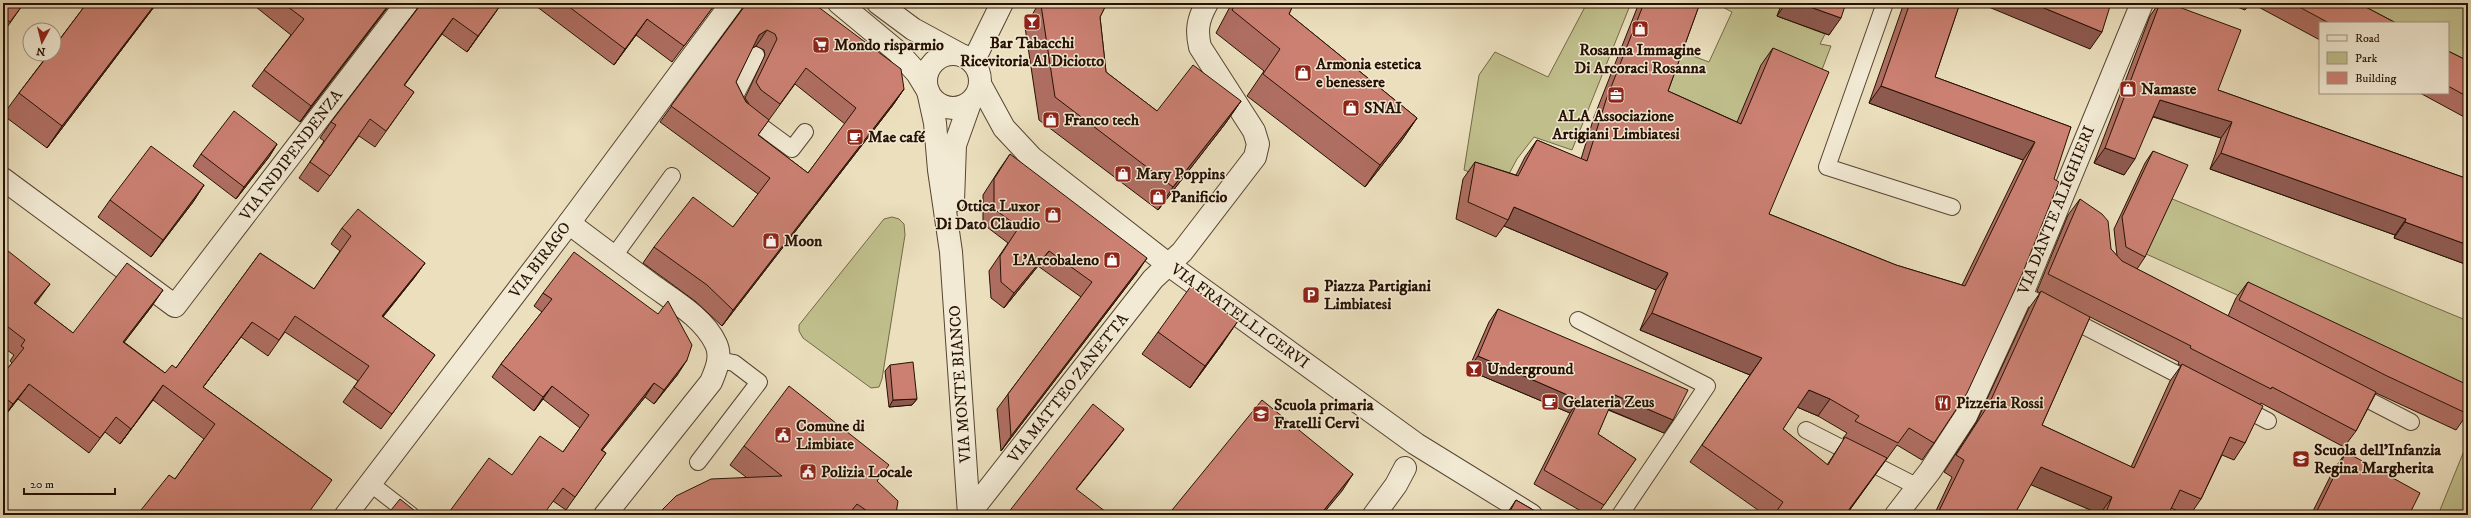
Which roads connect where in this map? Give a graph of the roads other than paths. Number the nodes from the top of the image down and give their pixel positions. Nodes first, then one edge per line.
1 (407, 3) edge
2 (732, 3) edge
3 (839, 3) edge
4 (878, 3) edge
5 (1002, 3) edge
6 (1207, 3) edge
7 (1885, 3) edge
8 (2142, 3) edge
9 (756, 56) edge
10 (967, 58) junction
11 (980, 84) junction
12 (928, 91) junction
13 (970, 103) junction
14 (805, 132) dead end
15 (672, 176) dead end
16 (3, 179) edge
17 (1952, 208) dead end
18 (569, 223) junction
19 (951, 252) junction
20 (614, 256) junction
21 (1169, 265) junction
22 (2022, 294) junction
23 (1578, 320) dead end
24 (717, 352) junction
25 (2341, 386) edge
26 (2268, 421) dead end
27 (2411, 422) dead end
28 (1806, 430) dead end
29 (1416, 444) junction
30 (698, 462) dead end
31 (1405, 468) joint
32 (371, 484) junction
33 (1918, 487) junction
34 (346, 515) edge
35 (411, 515) edge
36 (605, 515) edge
37 (969, 515) edge
38 (1374, 515) edge
39 (1531, 515) edge
40 (1620, 515) edge
41 (1896, 515) edge

1 - 16 street, VIA INDIPENDENZA
2 - 18 street, VIA BIRAGO
3 - 12 street
4 - 10 street
5 - 10 street
6 - 21 street, VIA MATTEO ZANETTA
7 - 17 lane
8 - 22 street, VIA DANTE ALIGHIERI
9 - 14 lane
10 - 11 street
10 - 12 street
11 - 13 street
11 - 21 street, VIA FRATELLI CERVI
12 - 13 street
12 - 19 street
13 - 19 street
15 - 20 lane
18 - 20 street
18 - 32 street, VIA BIRAGO
19 - 37 street, VIA MONTE BIANCO
20 - 24 street
21 - 29 street, VIA FRATELLI CERVI
21 - 37 street, VIA MATTEO ZANETTA
22 - 26 lane
22 - 33 street, VIA DANTE ALIGHIERI
23 - 40 lane
24 - 30 lane
24 - 36 street
25 - 27 lane
28 - 33 lane
29 - 31 lane
29 - 39 street, VIA FRATELLI CERVI
31 - 38 street
32 - 34 street, VIA BIRAGO
32 - 35 lane
33 - 41 street, VIA DANTE ALIGHIERI

